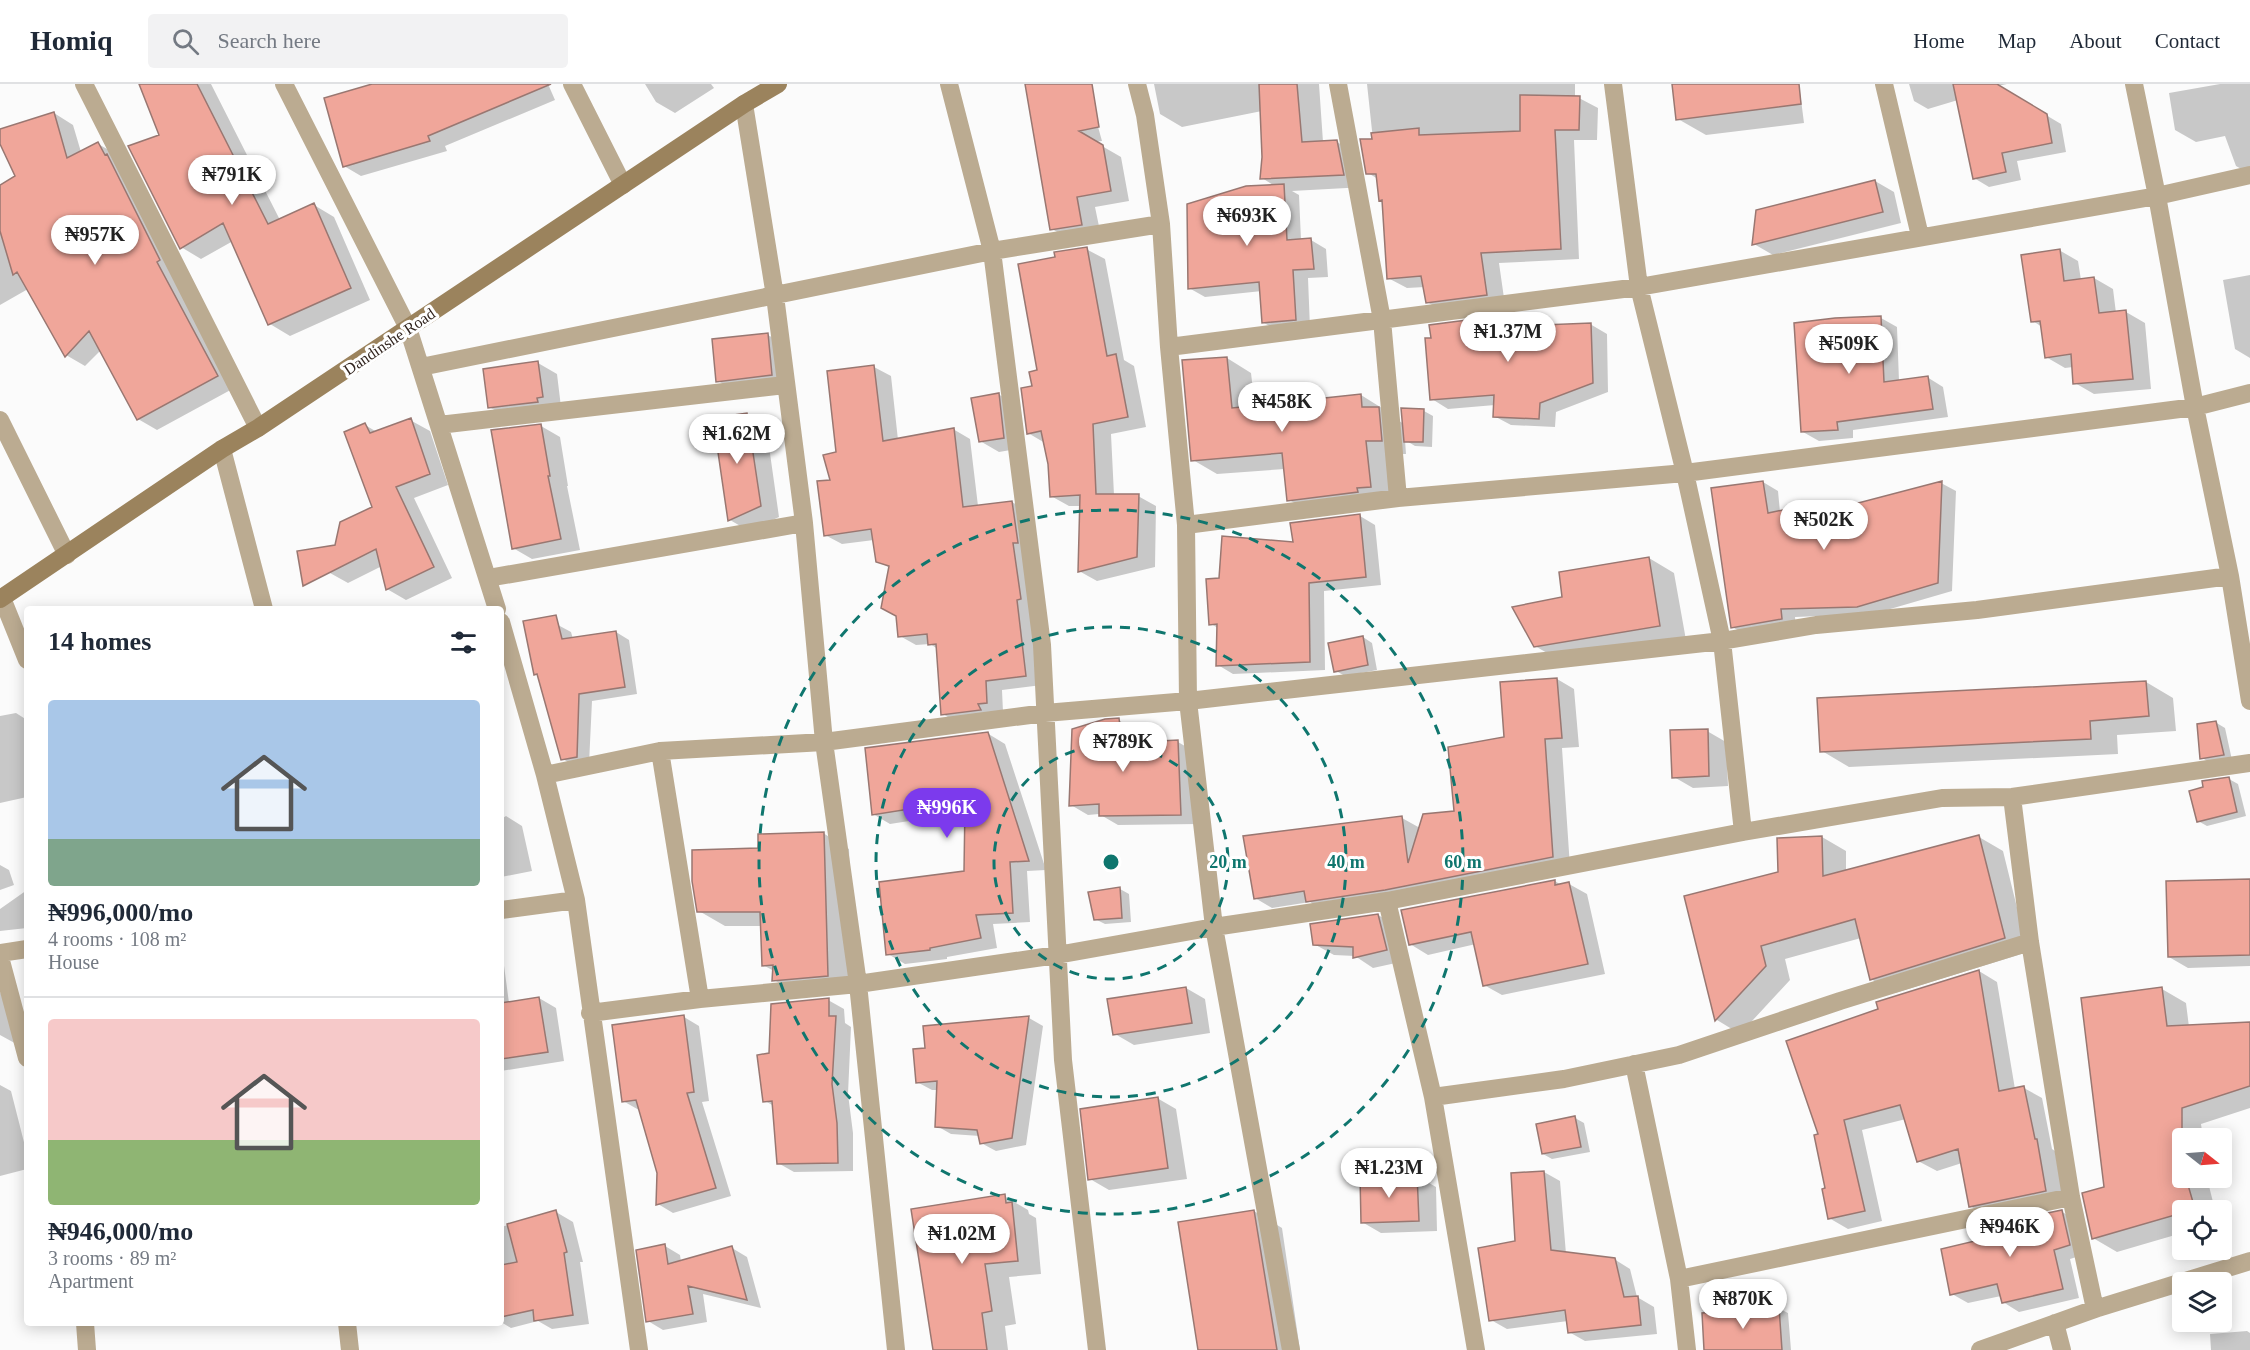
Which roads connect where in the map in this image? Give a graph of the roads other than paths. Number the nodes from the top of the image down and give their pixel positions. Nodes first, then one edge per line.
1 (84, 84) edge
2 (284, 84) edge
3 (572, 84) edge
4 (778, 84) edge
5 (949, 84) edge
6 (1137, 84) edge
7 (1338, 84) edge
8 (1613, 84) edge
9 (1884, 84) edge
10 (2134, 84) edge
11 (744, 104) junction
12 (2250, 175) edge
13 (623, 185) junction
14 (2157, 196) junction
15 (1161, 224) junction
16 (1920, 236) junction
17 (992, 251) junction
18 (1639, 287) junction
19 (775, 296) junction
20 (1382, 320) junction
21 (408, 328) junction
22 (1169, 347) junction
23 (421, 367) junction
24 (785, 385) junction
25 (2250, 393) edge
26 (2195, 407) junction
27 (0, 420) edge
28 (439, 425) junction
29 (258, 428) junction
30 (222, 449) junction
31 (1685, 473) junction
32 (1398, 498) junction
33 (804, 523) junction
34 (1186, 525) junction
35 (67, 555) junction
36 (2230, 576) junction
37 (488, 578) junction
38 (1, 598) edge
39 (263, 606) edge
40 (496, 606) edge
41 (504, 632) edge
42 (1722, 641) junction
43 (24, 653) edge
44 (1188, 701) junction
45 (2250, 701) edge
46 (1045, 713) junction
47 (824, 742) junction
48 (660, 751) junction
49 (2250, 763) edge
50 (545, 775) junction
51 (2012, 797) junction
52 (1743, 832) junction
53 (576, 900) junction
54 (1387, 901) junction
55 (504, 910) edge
56 (1214, 927) junction
57 (2030, 942) junction
58 (24, 950) edge
59 (0, 955) edge
60 (1057, 955) junction
61 (858, 984) junction
62 (700, 999) junction
63 (590, 1013) junction
64 (24, 1047) edge
65 (1634, 1064) junction
66 (1434, 1097) junction
67 (2071, 1197) junction
68 (2250, 1260) edge
69 (1679, 1279) junction
70 (2095, 1309) junction
71 (2055, 1323) junction
72 (85, 1326) edge
73 (347, 1326) edge
74 (87, 1350) edge
75 (350, 1350) edge
76 (639, 1350) edge
77 (896, 1350) edge
78 (1097, 1350) edge
79 (1291, 1350) edge
80 (1476, 1350) edge
81 (1687, 1350) edge
82 (1980, 1350) edge
83 (2062, 1350) edge

1 - 29 street
2 - 21 street
3 - 13 street
4 - 11 street, Dandinshe Road
5 - 17 street
6 - 15 street
7 - 20 street
8 - 18 street
9 - 16 street
10 - 14 street
11 - 13 street, Dandinshe Road
11 - 19 street
12 - 14 street
13 - 21 street, Dandinshe Road
14 - 16 street
14 - 26 street
15 - 17 street
15 - 22 street
16 - 18 street
17 - 19 street
17 - 46 street
18 - 20 street
18 - 31 street
19 - 23 street
19 - 24 street
20 - 22 street
20 - 32 street
21 - 23 street
21 - 29 street, Dandinshe Road
22 - 34 street
23 - 28 street
24 - 28 street
24 - 33 street
25 - 26 street
26 - 31 street
26 - 36 street
27 - 35 street
28 - 37 street
29 - 30 street, Dandinshe Road
30 - 35 street, Dandinshe Road
30 - 39 street
31 - 32 street
31 - 42 street
32 - 34 street
33 - 37 street
33 - 47 street
34 - 44 street
35 - 38 street, Dandinshe Road
36 - 42 street
36 - 45 street
37 - 40 street
38 - 43 street
41 - 50 street
42 - 44 street
42 - 52 street
44 - 46 street
44 - 56 street
46 - 47 street
46 - 60 street
47 - 48 street
47 - 61 street
48 - 50 street
48 - 62 street
49 - 51 street
50 - 53 street
51 - 52 street
51 - 57 street
52 - 54 street
53 - 55 street
53 - 63 street
54 - 56 street
54 - 66 street
56 - 60 street
56 - 79 street
57 - 65 street
57 - 67 street
58 - 59 street
59 - 64 street
60 - 61 street
60 - 78 street
61 - 62 street
61 - 77 street
62 - 63 street
63 - 76 street
65 - 66 street
65 - 69 street
66 - 80 street
67 - 69 street
67 - 70 street
68 - 70 street
69 - 81 street
70 - 71 street
71 - 82 street
71 - 83 street
72 - 74 street
73 - 75 street

